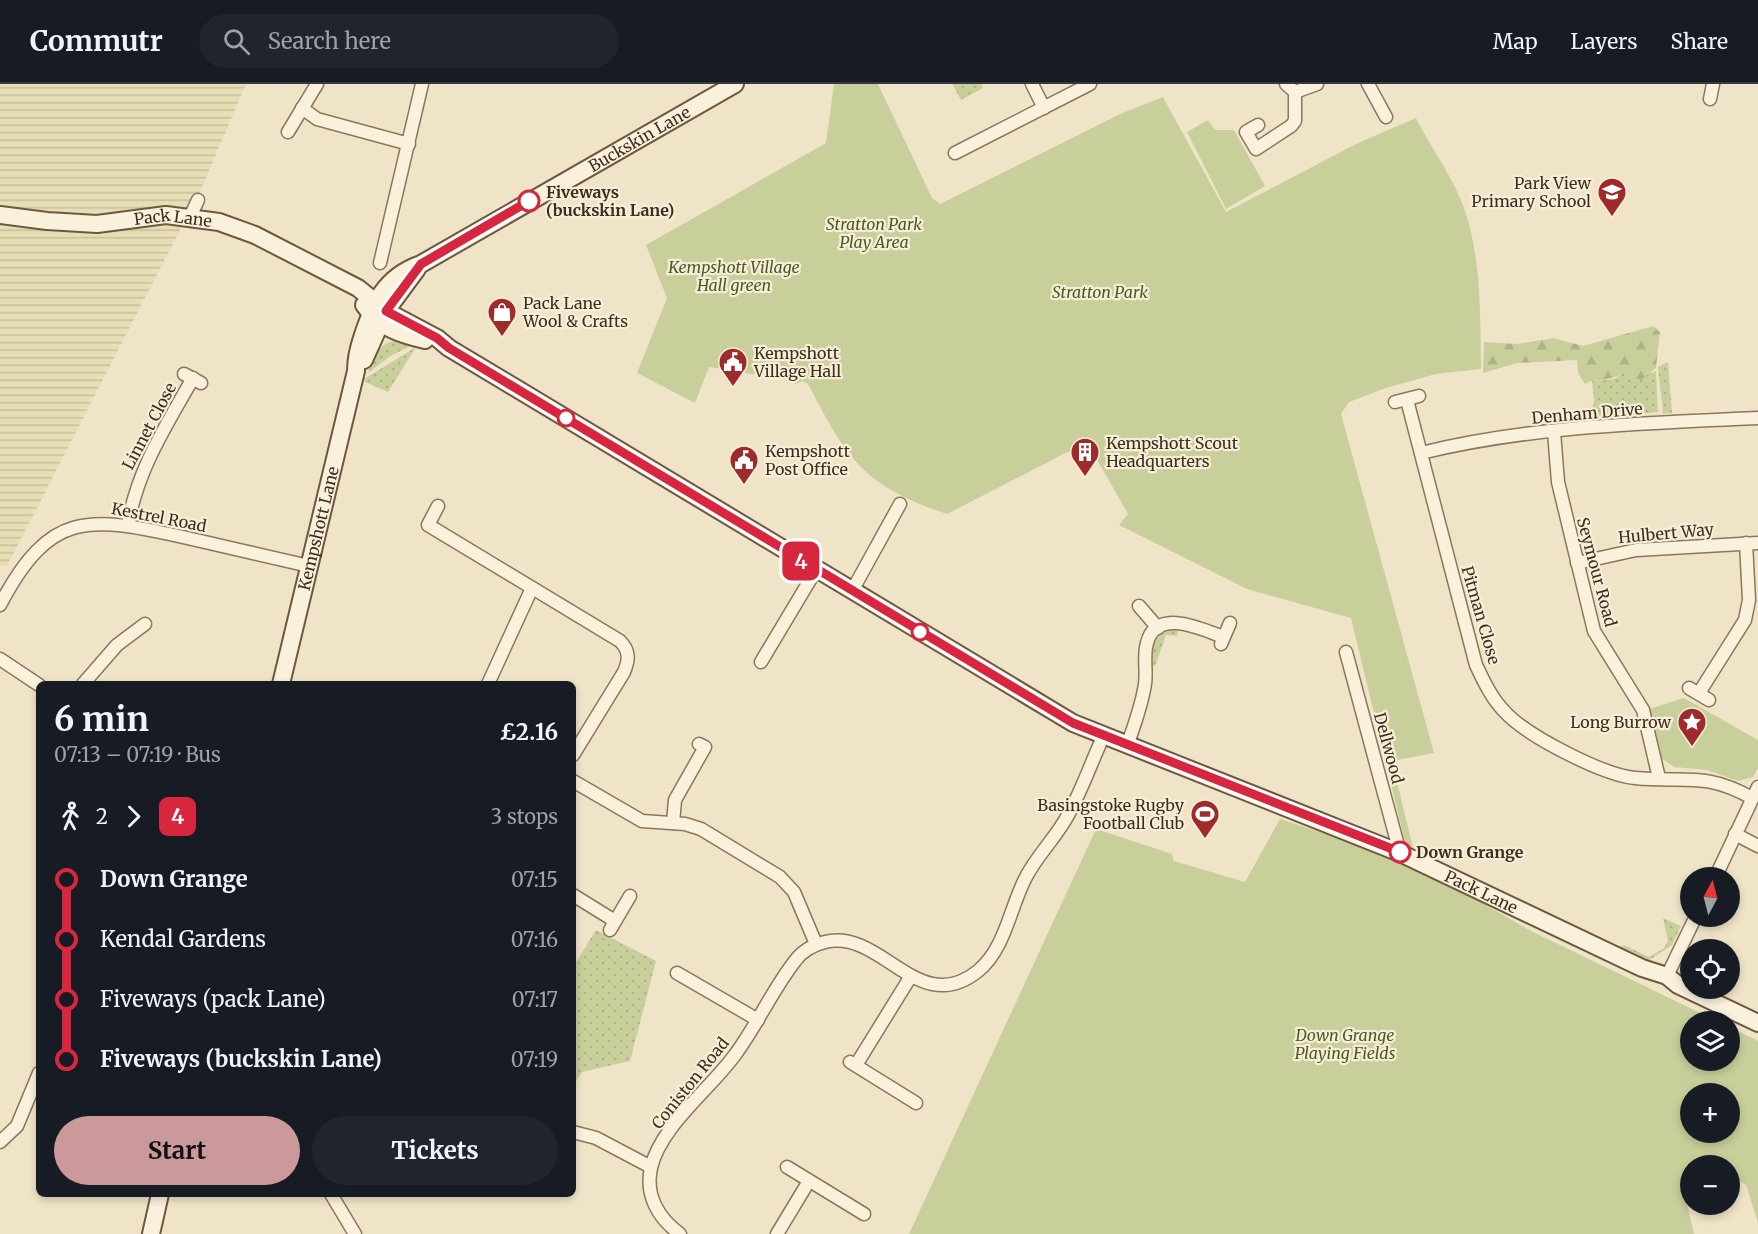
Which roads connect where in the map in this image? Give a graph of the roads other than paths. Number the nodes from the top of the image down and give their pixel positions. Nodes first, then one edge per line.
1 (317, 84) edge
2 (422, 84) edge
3 (735, 84) edge
4 (1032, 84) edge
5 (1090, 84) edge
6 (1317, 84) edge
7 (1368, 84) edge
8 (1713, 84) edge
9 (1291, 88) edge
10 (1710, 99) dead end
11 (302, 108) junction
12 (1044, 108) junction
13 (1386, 117) dead end
14 (1258, 125) dead end
15 (288, 132) dead end
16 (409, 144) junction
17 (955, 153) dead end
18 (198, 200) dead end
19 (0, 215) edge
20 (190, 217) junction
21 (380, 263) dead end
22 (378, 313) junction
23 (192, 378) dead end
24 (1419, 396) dead end
25 (1758, 418) edge
26 (1554, 432) junction
27 (1421, 453) junction
28 (900, 504) dead end
29 (438, 506) dead end
30 (128, 525) junction
31 (1752, 543) edge
32 (1577, 563) junction
33 (309, 566) junction
34 (816, 570) junction
35 (532, 588) junction
36 (852, 591) junction
37 (0, 604) edge
38 (1139, 606) dead end
39 (1230, 623) dead end
40 (138, 624) dead end
41 (1158, 628) junction
42 (1346, 652) dead end
43 (0, 659) edge
44 (761, 662) dead end
45 (86, 681) edge
46 (282, 681) edge
47 (489, 681) edge
48 (36, 682) edge
49 (1699, 694) dead end
50 (1103, 737) junction
51 (699, 744) dead end
52 (1127, 746) junction
53 (576, 749) edge
54 (1659, 778) junction
55 (576, 783) edge
56 (1755, 793) edge
57 (673, 823) junction
58 (1735, 834) junction
59 (1758, 846) edge
60 (1400, 853) junction
61 (1720, 867) edge
62 (630, 896) dead end
63 (576, 897) edge
64 (1691, 927) edge
65 (816, 945) junction
66 (678, 972) dead end
67 (911, 976) junction
68 (1667, 976) junction
69 (758, 1020) junction
70 (1758, 1023) edge
71 (36, 1080) edge
72 (916, 1103) dead end
73 (576, 1133) edge
74 (0, 1142) edge
75 (651, 1167) junction
76 (787, 1167) dead end
77 (809, 1181) junction
78 (159, 1197) edge
79 (333, 1197) edge
80 (856, 1212) dead end
81 (151, 1234) edge
82 (355, 1234) edge
83 (680, 1234) edge
84 (777, 1234) edge

1 - 11 street
2 - 16 street
3 - 22 street, Buckskin Lane
4 - 12 street
5 - 12 street
6 - 9 street
7 - 13 street
8 - 10 street
9 - 14 street
11 - 15 street
11 - 16 street
12 - 17 street
16 - 21 street
18 - 20 street
19 - 20 street, Pack Lane
20 - 22 street, Pack Lane
22 - 33 street, Kempshott Lane
22 - 34 street, Pack Lane
23 - 30 street, Linnet Close
24 - 27 street, Pitman Close
25 - 26 street, Denham Drive
26 - 27 street, Denham Drive
26 - 32 street, Seymour Road
27 - 54 street, Pitman Close
28 - 36 street
29 - 35 street
30 - 33 street, Kestrel Road
30 - 37 street, Kestrel Road
31 - 32 street, Hulbert Way
31 - 49 street
32 - 54 street, Seymour Road
33 - 46 street, Kempshott Lane
34 - 36 street, Pack Lane
34 - 44 street
35 - 47 street
35 - 53 street
36 - 50 street, Pack Lane
38 - 41 street
39 - 41 street
40 - 45 street
41 - 52 street
42 - 60 street, Dellwood
43 - 48 street
50 - 52 street, Pack Lane
50 - 67 street
51 - 57 street
52 - 60 street, Pack Lane
54 - 56 street, Pitman Close
55 - 57 street
56 - 58 street
57 - 65 street
58 - 59 street
58 - 61 street
60 - 68 street, Pack Lane
62 - 63 street
64 - 68 street
65 - 67 street
65 - 69 street, Coniston Road
66 - 69 street
67 - 72 street
68 - 70 street, Pack Lane
69 - 75 street, Coniston Road
71 - 74 street
73 - 75 street
75 - 83 street
76 - 77 street
77 - 80 street
77 - 84 street
78 - 81 street
79 - 82 street

